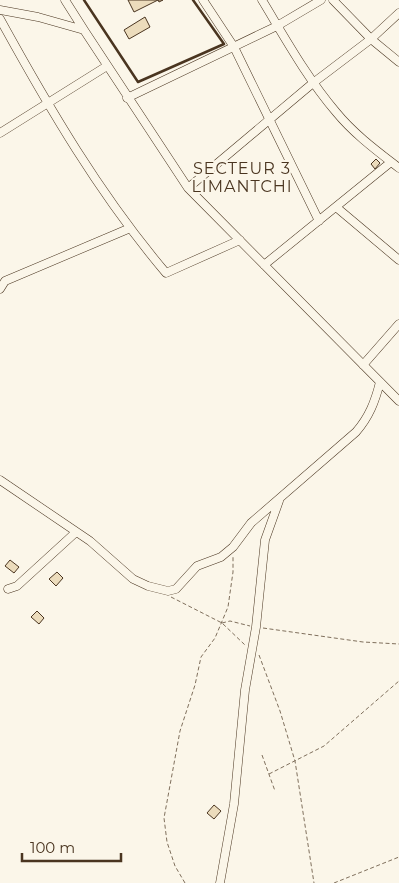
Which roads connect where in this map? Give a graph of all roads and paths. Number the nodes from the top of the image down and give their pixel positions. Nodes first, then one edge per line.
1 (65, 0) edge
2 (203, 0) edge
3 (262, 0) edge
4 (321, 0) edge
5 (333, 0) edge
6 (0, 10) edge
7 (399, 13) edge
8 (0, 19) edge
9 (277, 26) junction
10 (84, 30) junction
11 (371, 39) junction
12 (234, 46) junction
13 (399, 62) edge
14 (107, 66) junction
15 (313, 83) junction
16 (128, 98) junction
17 (46, 103) junction
18 (268, 121) junction
19 (0, 133) edge
20 (391, 162) junction
21 (399, 168) edge
22 (188, 188) junction
23 (336, 207) junction
24 (319, 221) junction
25 (128, 228) junction
26 (240, 240) junction
27 (399, 260) edge
28 (264, 265) junction
29 (0, 289) edge
30 (399, 324) edge
31 (363, 365) junction
32 (380, 382) junction
33 (399, 402) edge
34 (0, 480) edge
35 (280, 499) junction
36 (76, 533) junction
37 (233, 547) junction
38 (8, 589) dead end
39 (163, 591) junction
40 (222, 623) junction
41 (256, 627) junction
42 (399, 644) edge
43 (255, 654) junction
44 (260, 659) junction
45 (399, 681) edge
46 (262, 755) dead end
47 (295, 761) junction
48 (269, 774) junction
49 (274, 791) dead end
50 (399, 858) edge
51 (185, 883) edge
52 (220, 883) edge
53 (314, 883) edge
54 (334, 883) edge

1 - 10 street
2 - 12 street
3 - 9 street
4 - 9 street
5 - 11 street
6 - 10 street
7 - 11 street
8 - 17 street
9 - 12 street
9 - 15 street
10 - 14 street
11 - 13 street
11 - 15 street
12 - 16 street
12 - 18 street
14 - 16 street
14 - 17 street
15 - 18 street
15 - 20 street
16 - 22 street
17 - 19 street
17 - 25 street
18 - 22 street
18 - 24 street
20 - 21 street
20 - 23 street
22 - 26 street
23 - 24 street
23 - 27 street
24 - 28 street
25 - 26 street
25 - 29 street
26 - 28 street
28 - 31 street
30 - 31 street
31 - 32 street
32 - 33 street
32 - 35 street
34 - 36 street
35 - 37 street
35 - 41 street
36 - 38 street
36 - 39 street
37 - 39 street
37 - 40 path
39 - 40 path
40 - 41 path
40 - 43 path
40 - 51 path
41 - 42 path
41 - 43 street
43 - 44 path
43 - 44 path
43 - 52 street
44 - 47 path
45 - 47 path
46 - 48 path
47 - 48 path
47 - 53 path
48 - 49 path
50 - 54 path

